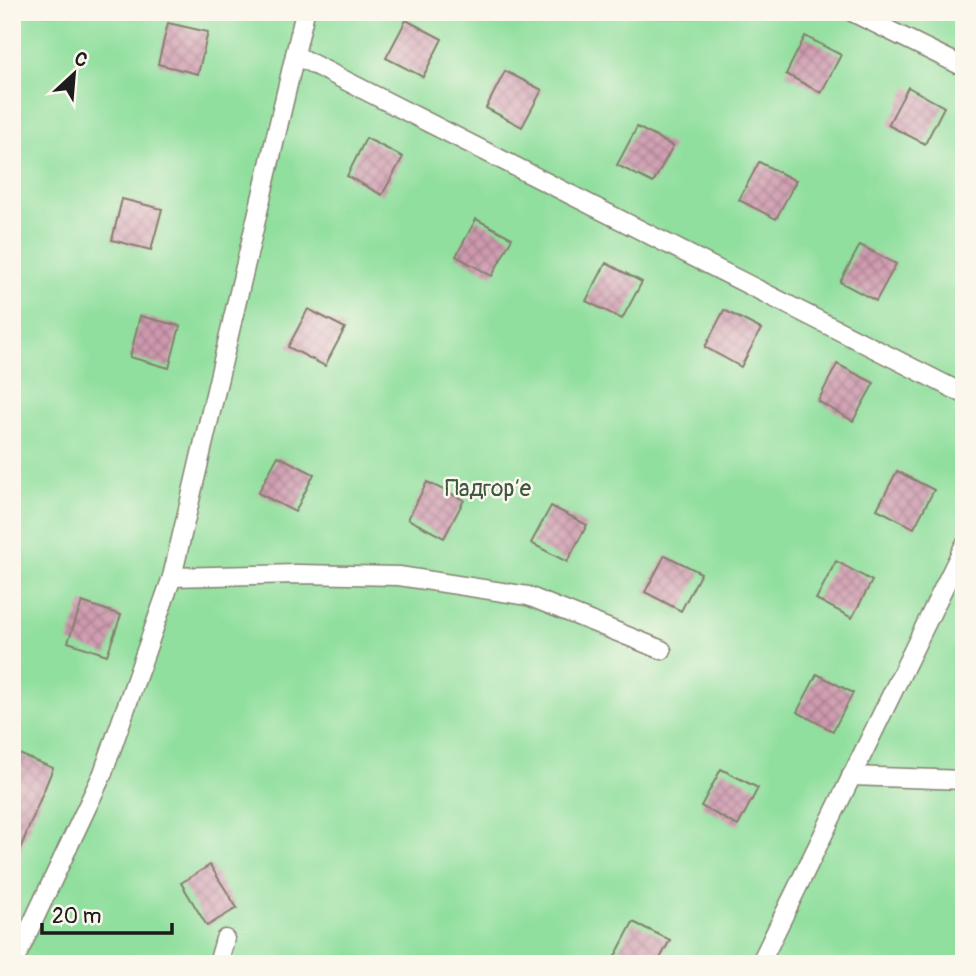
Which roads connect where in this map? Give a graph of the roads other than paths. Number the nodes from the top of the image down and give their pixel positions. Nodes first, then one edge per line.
1 (305, 12) edge
2 (852, 12) edge
3 (295, 54) junction
4 (964, 67) edge
5 (964, 394) edge
6 (964, 546) edge
7 (172, 577) junction
8 (662, 650) dead end
9 (851, 776) junction
10 (964, 780) edge
11 (225, 939) dead end
12 (13, 964) edge
13 (218, 964) edge
14 (760, 964) edge

1 - 3 lane
2 - 4 lane
3 - 5 lane
3 - 7 lane
6 - 9 lane
7 - 8 lane
7 - 12 lane
9 - 10 lane
9 - 14 lane
11 - 13 lane

